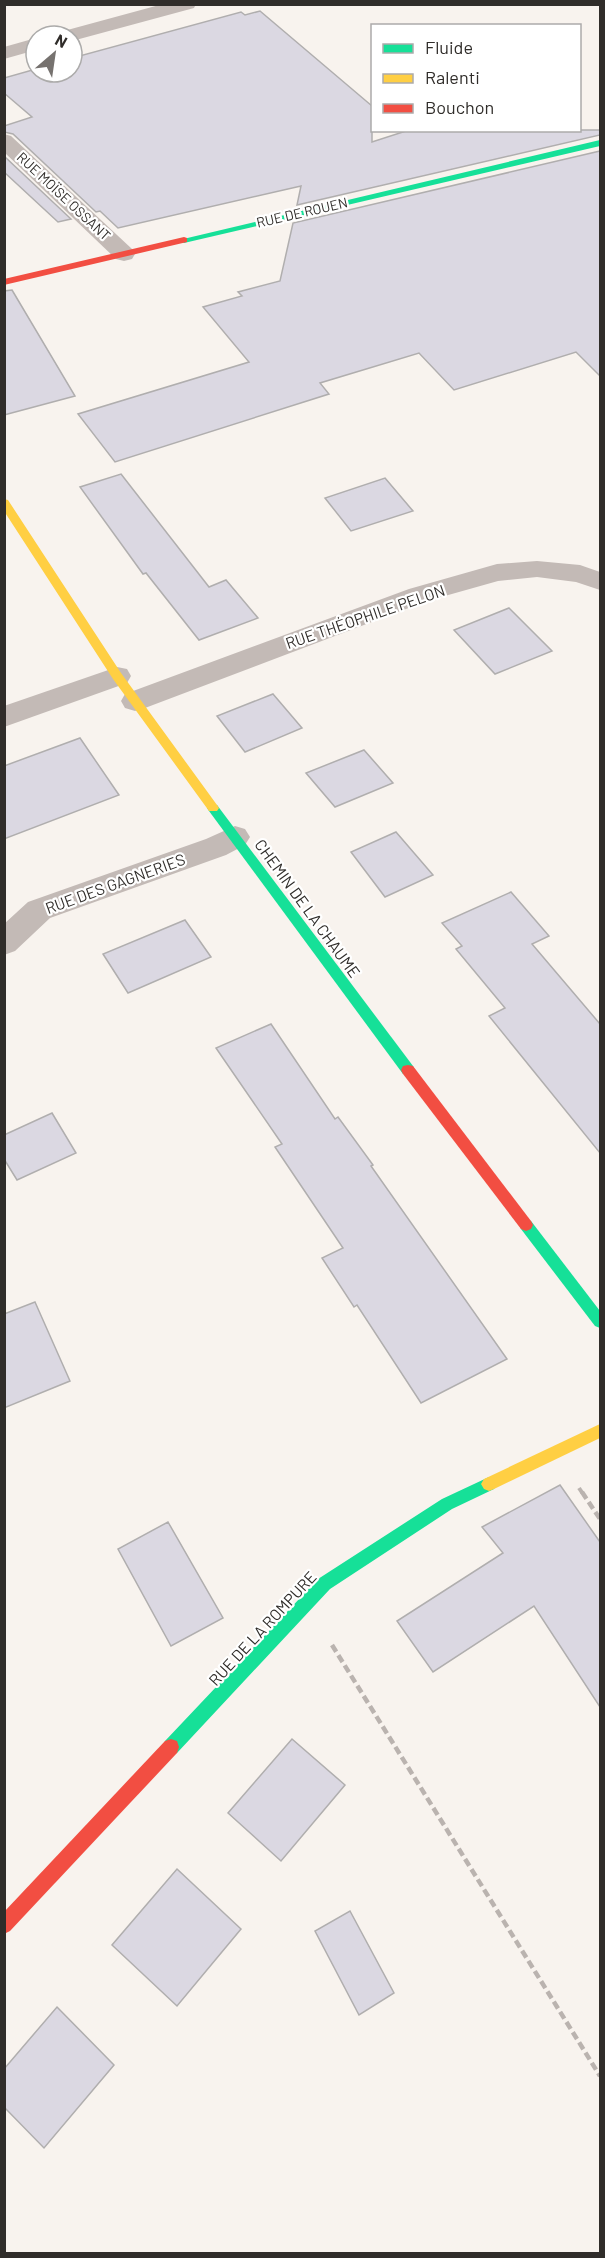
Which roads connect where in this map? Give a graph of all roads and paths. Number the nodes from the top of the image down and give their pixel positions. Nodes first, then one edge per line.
1 (187, 4) edge
2 (84, 31) edge
3 (24, 48) edge
4 (4, 53) edge
5 (4, 140) edge
6 (600, 143) edge
7 (124, 254) junction
8 (4, 282) edge
9 (4, 502) edge
10 (600, 582) edge
11 (117, 676) junction
12 (135, 701) junction
13 (4, 717) edge
14 (235, 837) junction
15 (4, 943) edge
16 (600, 1322) edge
17 (600, 1431) edge
18 (306, 1603) junction
19 (4, 1925) edge
20 (600, 2076) edge

1 - 2 street
3 - 4 street
5 - 7 street, RUE MOÏSE OSSANT
6 - 7 street, RUE DE ROUEN
7 - 8 street, RUE DE ROUEN
9 - 11 street, CHEMIN DE LA CHAUME
10 - 12 street, RUE THÉOPHILE PELON
11 - 12 street, CHEMIN DE LA CHAUME
11 - 13 street
12 - 14 street, CHEMIN DE LA CHAUME
14 - 15 street, RUE DES GAGNERIES
14 - 16 street, CHEMIN DE LA CHAUME
17 - 18 street, RUE DE LA ROMPURE
18 - 19 street, RUE DE LA ROMPURE
18 - 20 path

